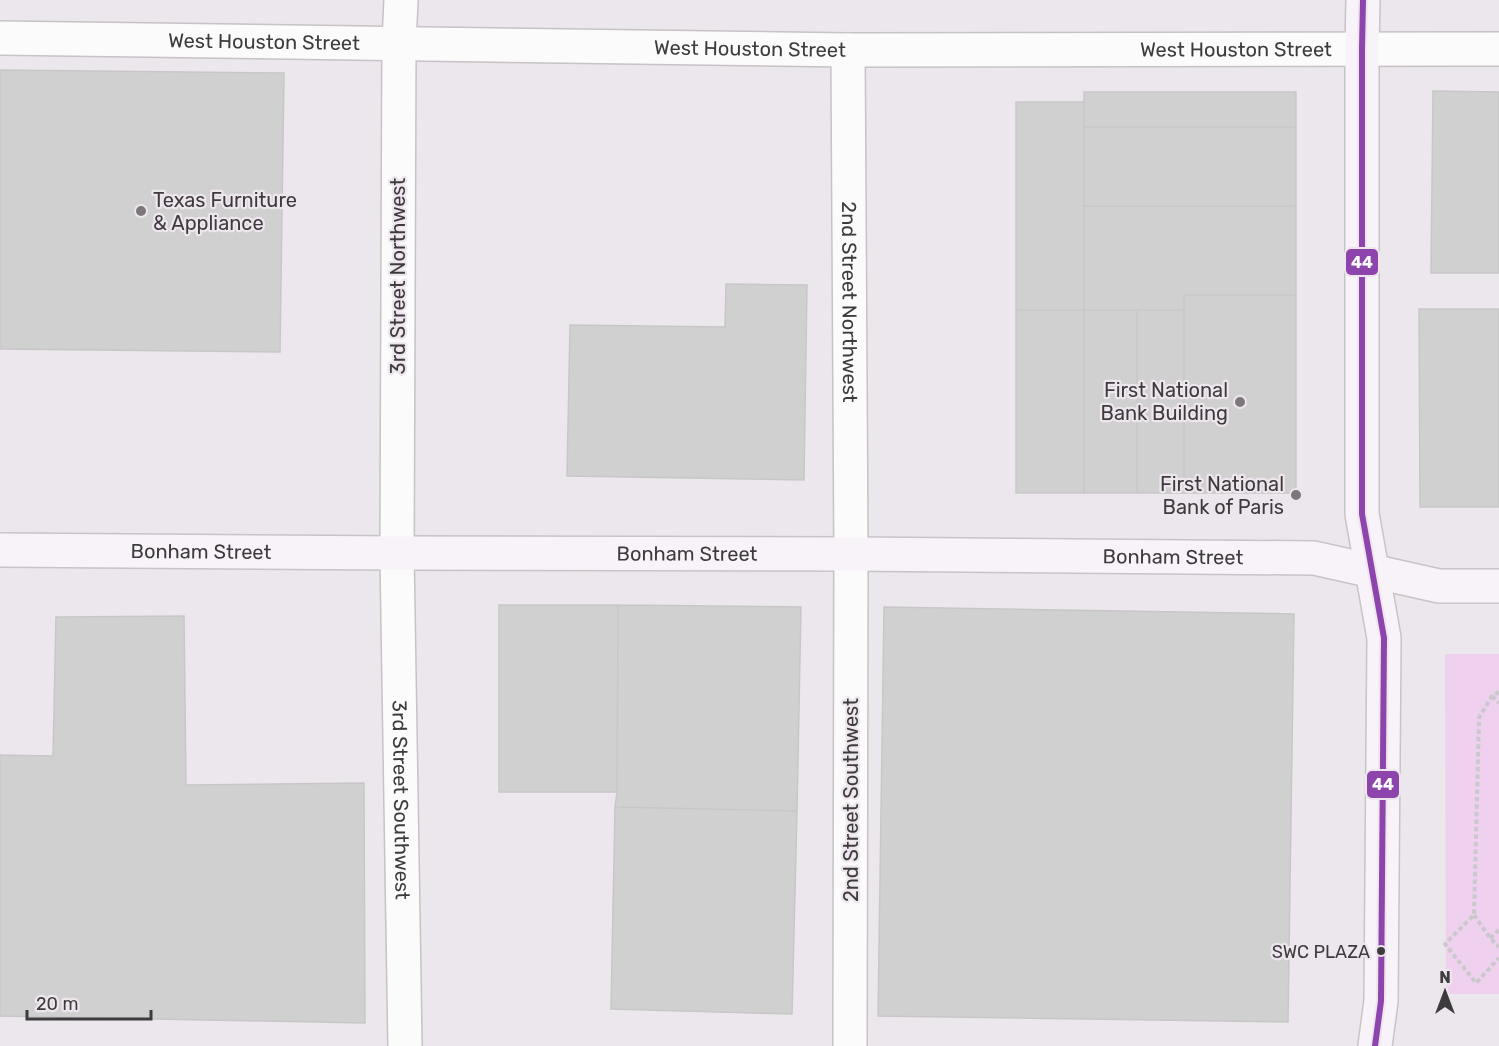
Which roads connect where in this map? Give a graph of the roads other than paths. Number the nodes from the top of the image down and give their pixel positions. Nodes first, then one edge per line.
1 (400, 0) edge
2 (1363, 0) edge
3 (0, 38) edge
4 (399, 43) junction
5 (1362, 48) junction
6 (1499, 49) edge
7 (848, 50) junction
8 (0, 550) edge
9 (397, 553) junction
10 (851, 554) junction
11 (1371, 572) junction
12 (1499, 586) edge
13 (405, 1046) edge
14 (850, 1046) edge
15 (1375, 1046) edge

1 - 4 street, 3rd Street Northwest
2 - 5 main road
3 - 4 street, West Houston Street
4 - 7 street, West Houston Street
4 - 9 street, 3rd Street Northwest
5 - 6 street, West Houston Street
5 - 7 street, West Houston Street
5 - 11 main road
7 - 10 street, 2nd Street Northwest
8 - 9 main road, Bonham Street
9 - 10 main road, Bonham Street
9 - 13 street, 3rd Street Southwest
10 - 11 main road, Bonham Street
10 - 14 street, 2nd Street Southwest
11 - 12 main road, Bonham Street
11 - 15 main road

